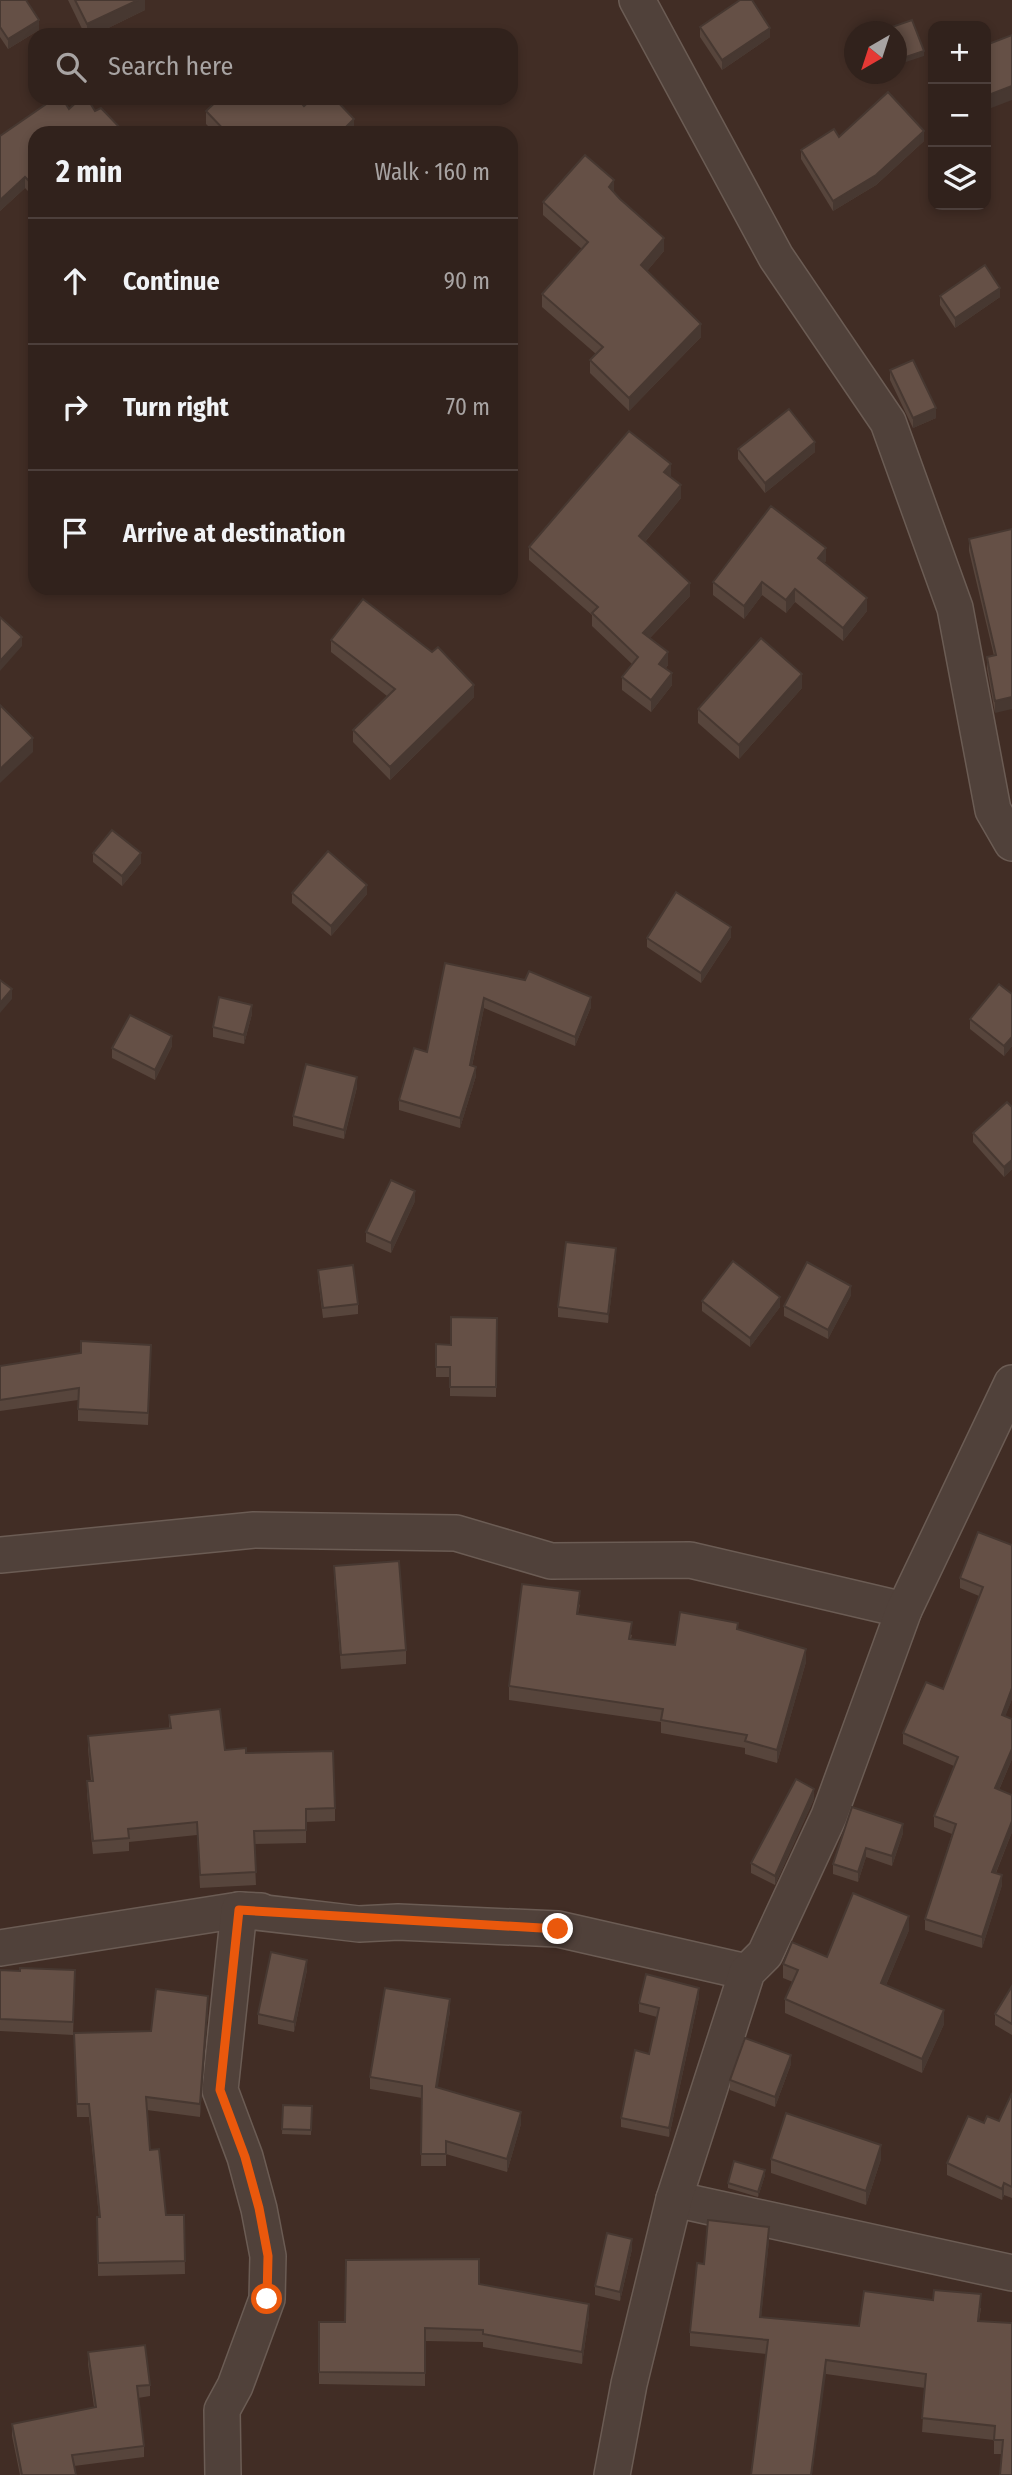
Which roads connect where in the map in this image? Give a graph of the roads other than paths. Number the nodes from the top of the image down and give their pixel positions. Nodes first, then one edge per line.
1 (637, 0) edge
2 (1012, 843) edge
3 (1012, 1383) edge
4 (0, 1555) edge
5 (904, 1610) junction
6 (239, 1910) junction
7 (0, 1948) edge
8 (747, 1972) junction
9 (674, 2199) junction
10 (1012, 2273) edge
11 (223, 2475) edge
12 (612, 2475) edge

1 - 2 street
3 - 5 street
4 - 5 street
5 - 8 street
6 - 7 street
6 - 8 street
6 - 11 street
8 - 9 street
9 - 10 street
9 - 12 street

